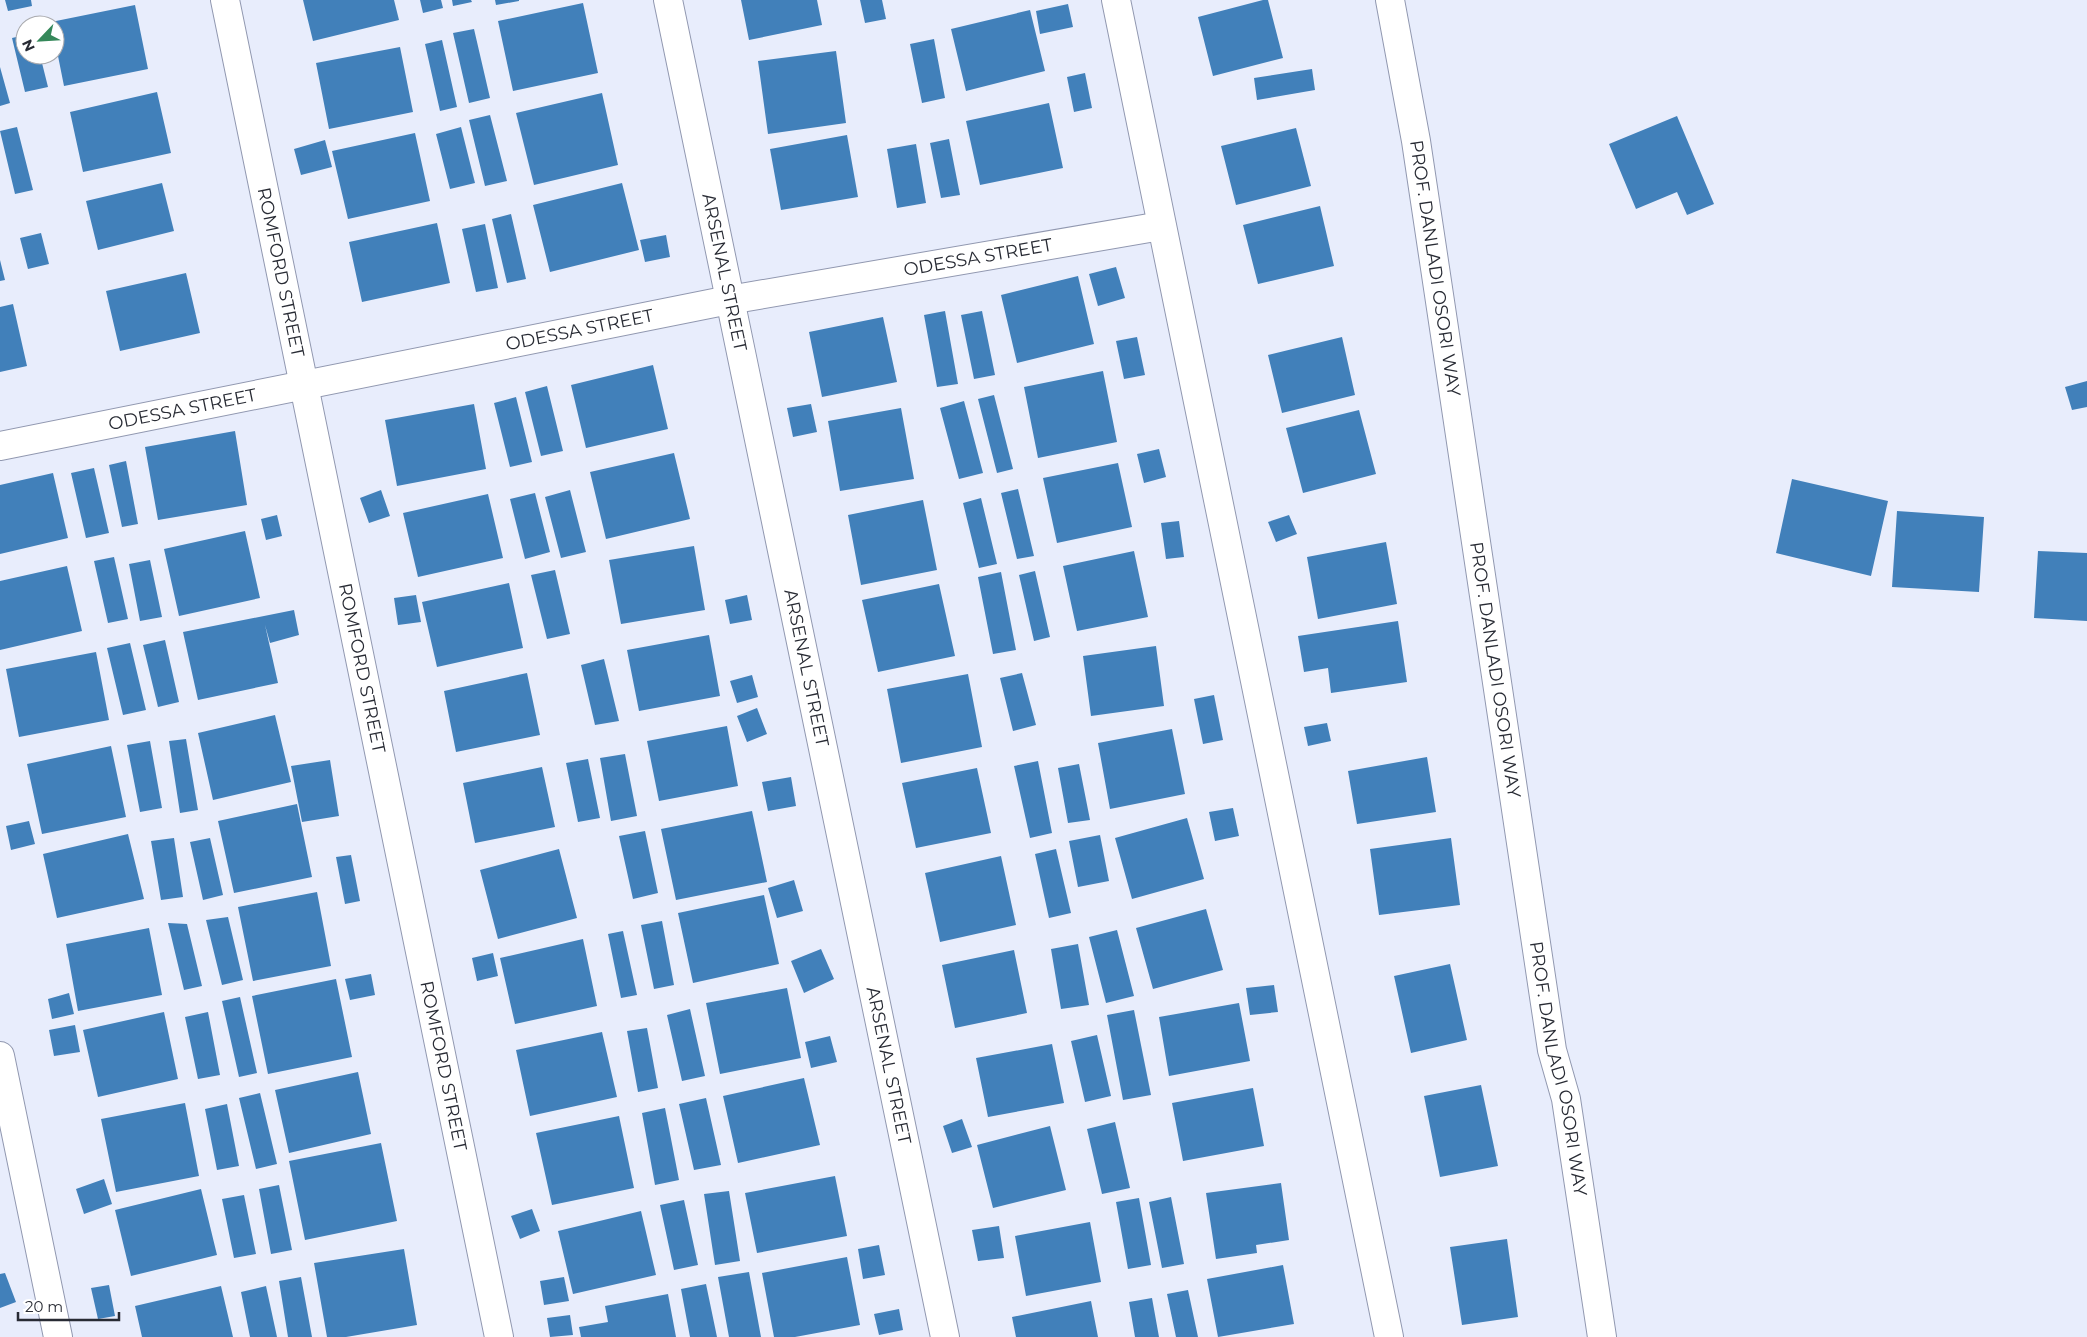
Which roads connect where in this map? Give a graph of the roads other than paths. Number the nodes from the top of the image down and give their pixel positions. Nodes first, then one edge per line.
1 (225, 0) edge
2 (668, 0) edge
3 (1116, 0) edge
4 (1390, 0) edge
5 (1161, 226) junction
6 (729, 300) junction
7 (304, 386) junction
8 (0, 446) edge
9 (0, 1056) edge
10 (58, 1337) edge
11 (499, 1337) edge
12 (945, 1337) edge
13 (1389, 1337) edge
14 (1602, 1337) edge

1 - 7 street, ROMFORD STREET
2 - 6 street, ARSENAL STREET
3 - 5 street
4 - 14 street, PROF. DANLADI OSORI WAY
5 - 6 street, ODESSA STREET
5 - 13 street
6 - 7 street, ODESSA STREET
6 - 12 street, ARSENAL STREET
7 - 8 street, ODESSA STREET
7 - 11 street, ROMFORD STREET
9 - 10 street

